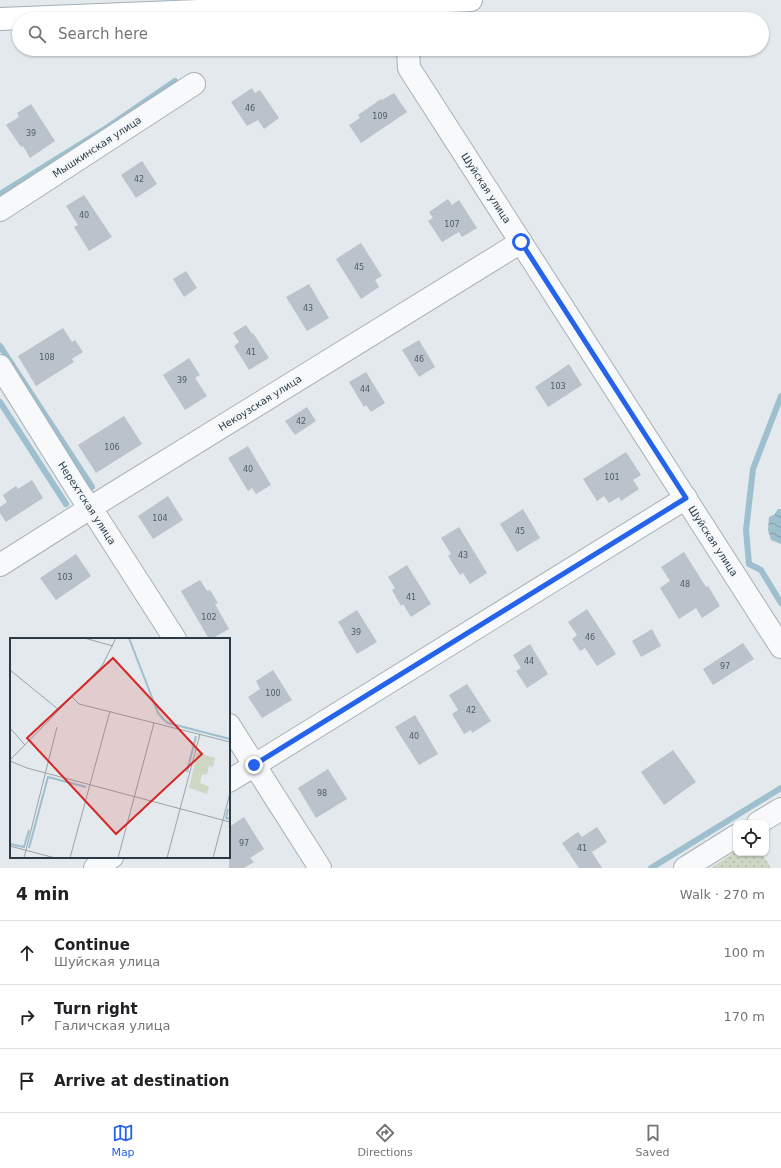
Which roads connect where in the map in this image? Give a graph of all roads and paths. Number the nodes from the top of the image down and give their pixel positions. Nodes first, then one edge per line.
1 (471, 0) edge
2 (406, 11) edge
3 (355, 12) edge
4 (0, 19) edge
5 (12, 19) edge
6 (408, 56) edge
7 (194, 84) dead end
8 (0, 210) edge
9 (521, 242) junction
10 (0, 366) edge
11 (686, 498) junction
12 (90, 508) junction
13 (0, 565) edge
14 (174, 638) edge
15 (781, 647) edge
16 (230, 727) edge
17 (254, 765) junction
18 (230, 780) edge
19 (781, 809) edge
20 (763, 820) edge
21 (733, 838) edge
22 (110, 858) edge
23 (95, 868) edge
24 (320, 868) edge
25 (685, 868) edge

1 - 2 main road
2 - 3 main road
4 - 5 main road
6 - 9 street, Шуйская улица
7 - 8 street, Мышкинская улица
9 - 11 street, Шуйская улица
9 - 12 street, Некоузская улица
10 - 12 street, Нерехтская улица
11 - 15 street, Шуйская улица
11 - 17 street
12 - 13 street, Некоузская улица
12 - 14 street, Нерехтская улица
16 - 17 street
17 - 18 street
17 - 24 street
19 - 20 street
21 - 25 street
22 - 23 street

